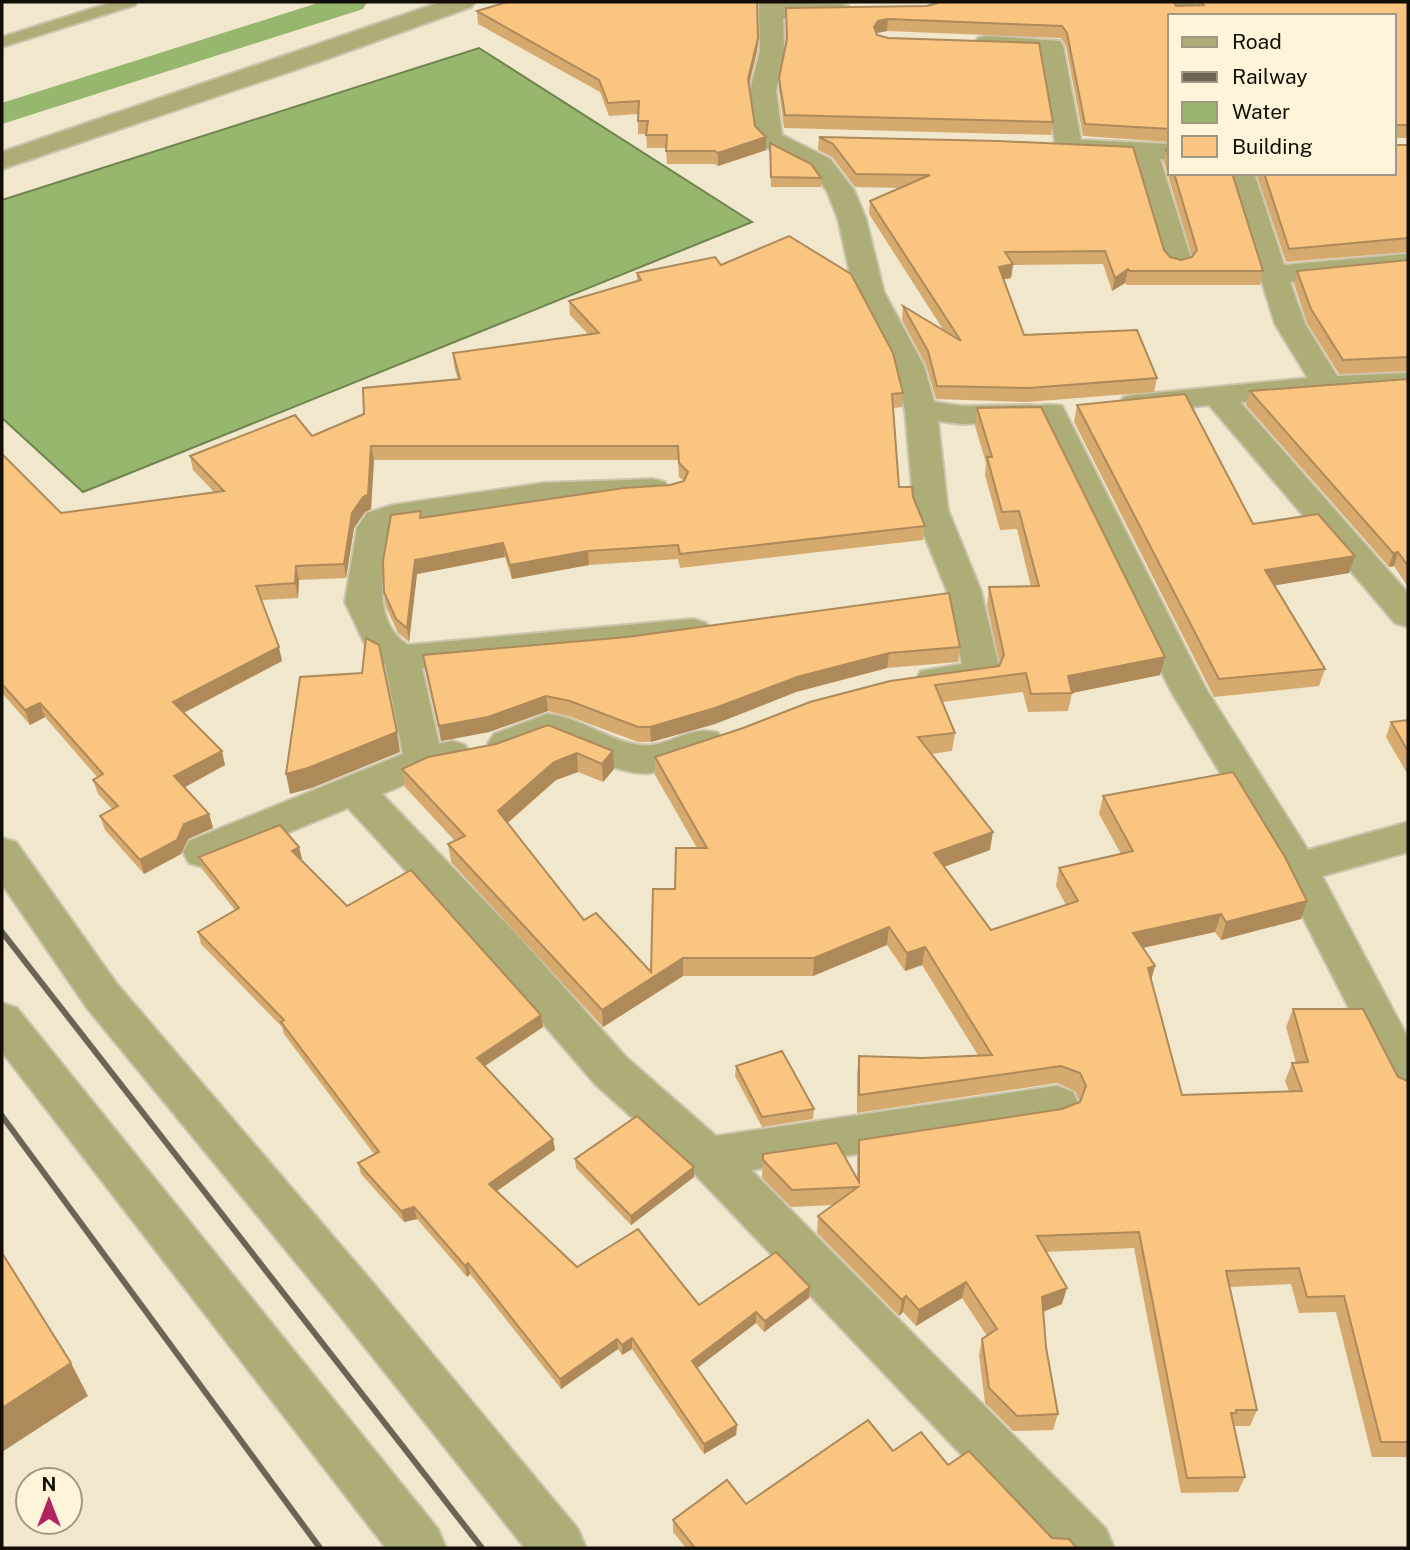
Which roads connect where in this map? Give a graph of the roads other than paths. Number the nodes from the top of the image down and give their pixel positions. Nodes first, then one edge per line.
1 (129, 2) edge
2 (463, 2) edge
3 (772, 6) edge
4 (858, 11) edge
5 (2, 41) edge
6 (966, 42) edge
7 (770, 139) junction
8 (833, 141) edge
9 (1157, 152) edge
10 (2, 161) edge
11 (1242, 175) edge
12 (1178, 262) edge
13 (1408, 262) edge
14 (1273, 275) junction
15 (1408, 382) edge
16 (1328, 386) junction
17 (1217, 395) junction
18 (921, 410) junction
19 (1077, 410) junction
20 (670, 487) edge
21 (1408, 615) edge
22 (720, 627) edge
23 (402, 658) junction
24 (901, 683) edge
25 (740, 730) edge
26 (423, 761) junction
27 (354, 789) junction
28 (1408, 837) edge
29 (203, 852) edge
30 (2, 853) edge
31 (1298, 868) junction
32 (2, 1020) edge
33 (1408, 1080) edge
34 (1057, 1105) dead end
35 (708, 1157) junction
36 (419, 1548) edge
37 (559, 1548) edge
38 (1087, 1548) edge

1 - 5 lane
2 - 10 street
3 - 4 street
3 - 7 street
6 - 9 street
7 - 8 street
7 - 18 street
9 - 12 street
11 - 14 street
13 - 14 street
14 - 16 street
15 - 16 street
16 - 17 street
17 - 19 street
17 - 21 street
18 - 19 street
18 - 24 street
19 - 31 street
20 - 23 street
22 - 23 street
23 - 26 street
25 - 26 street
26 - 27 street
27 - 29 street
27 - 35 street
28 - 31 street
30 - 37 street
31 - 33 street
32 - 36 street
34 - 35 street
35 - 38 street

